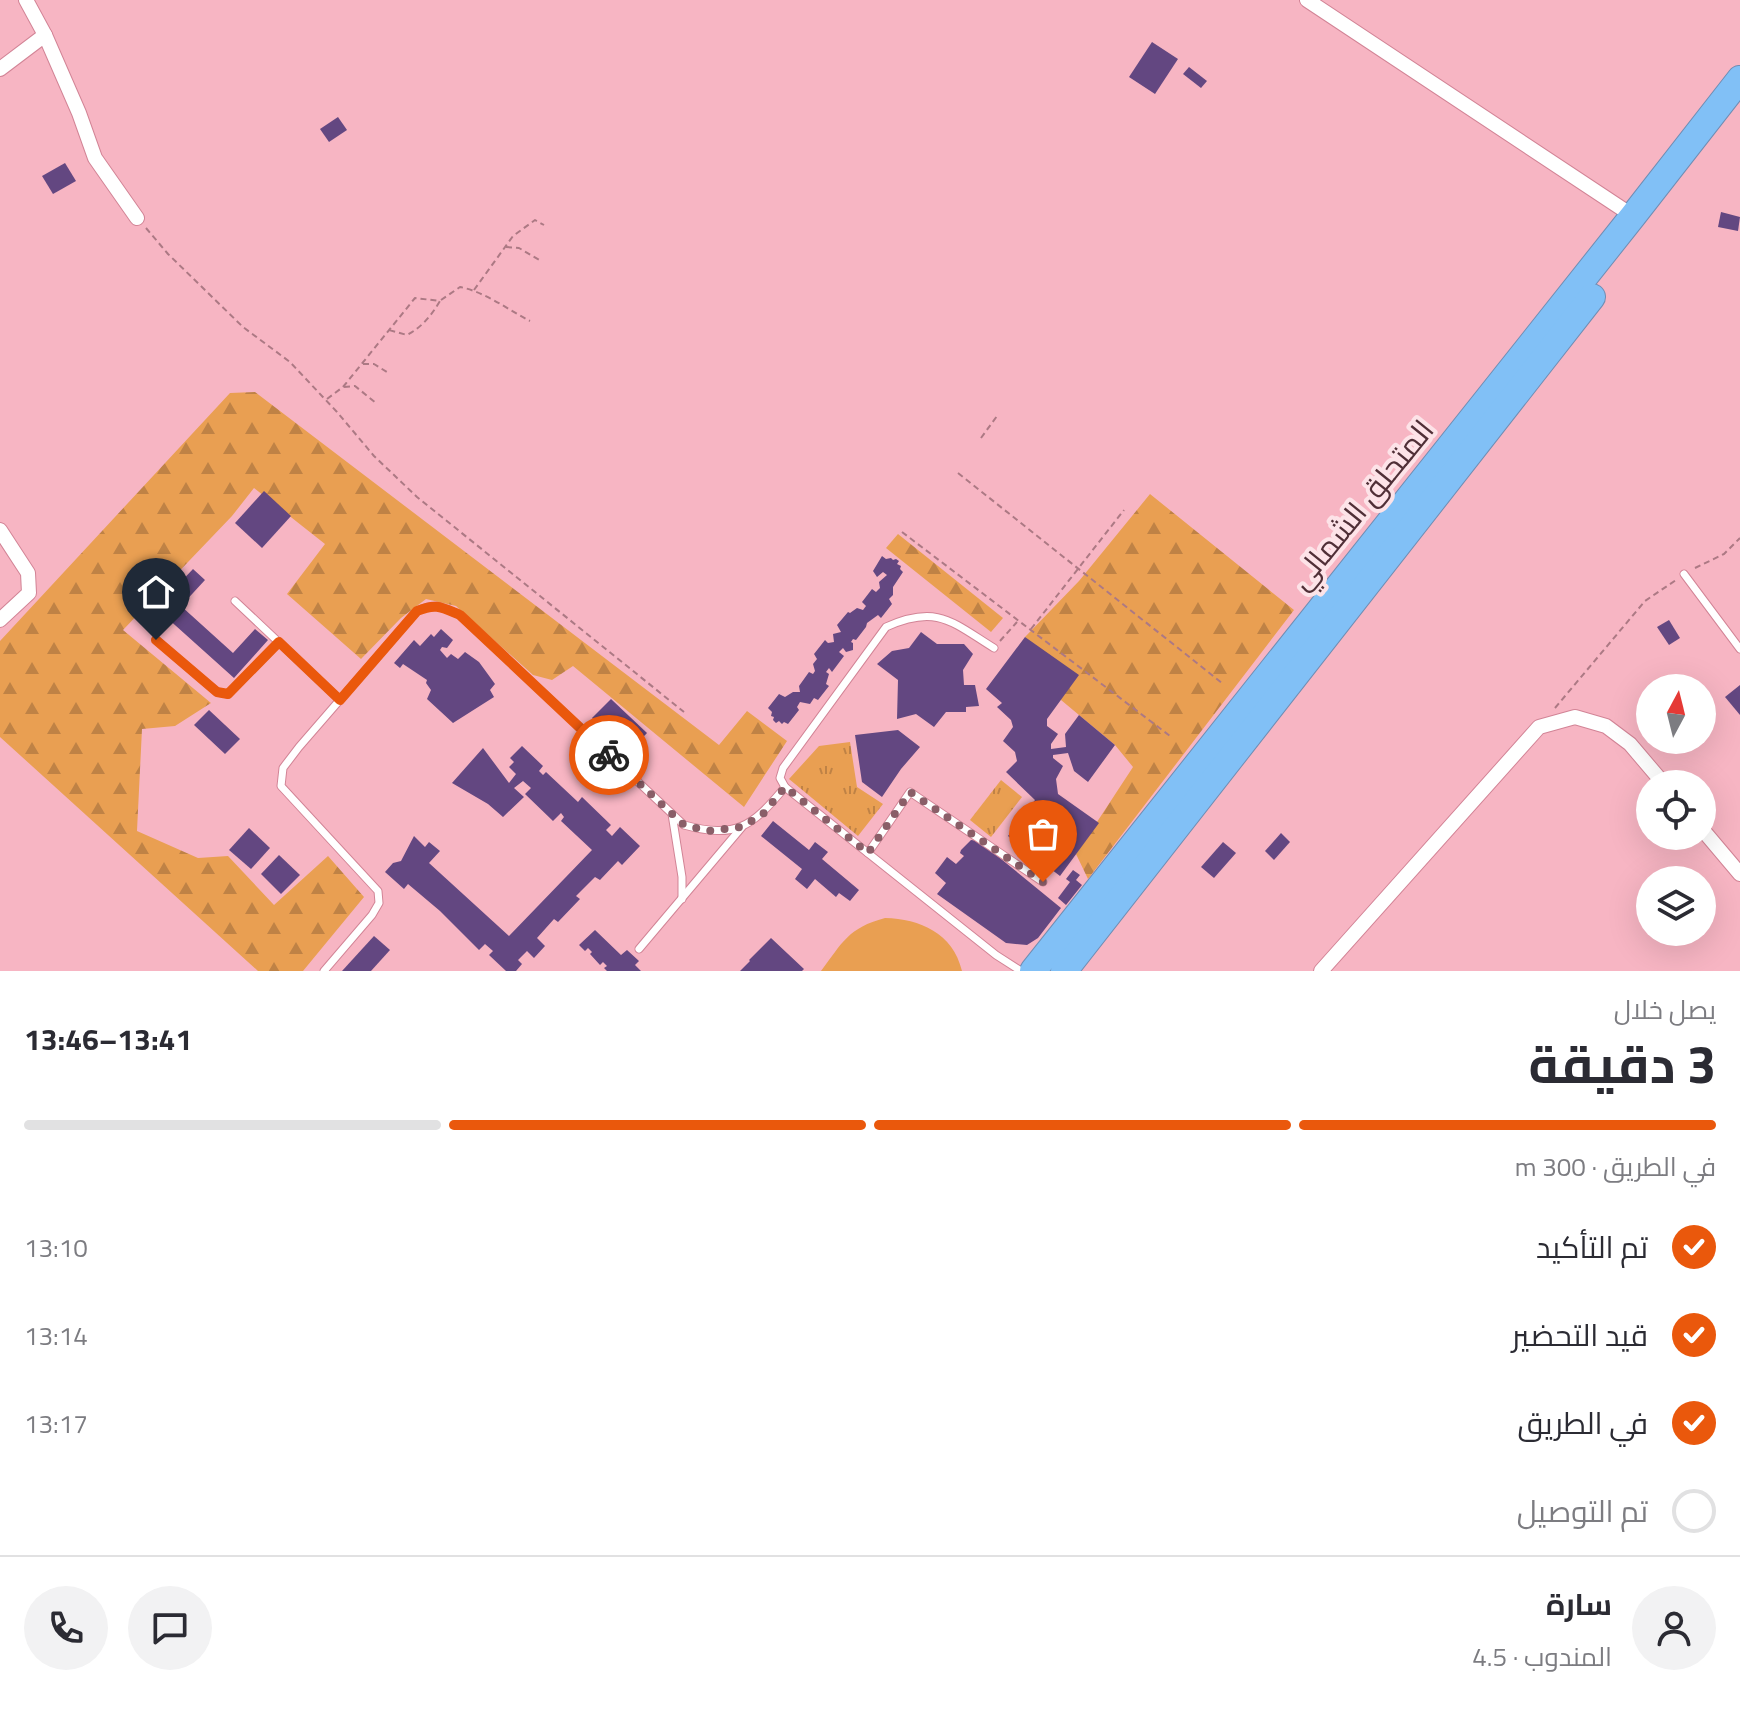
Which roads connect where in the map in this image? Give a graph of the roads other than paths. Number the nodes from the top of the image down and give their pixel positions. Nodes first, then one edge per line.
1 (26, 0) edge
2 (1307, 0) edge
3 (45, 35) junction
4 (0, 69) edge
5 (1740, 79) edge
6 (1740, 108) edge
7 (1633, 216) junction
8 (137, 218) road end
9 (0, 530) edge
10 (1684, 574) road end
11 (235, 601) dead end
12 (0, 620) edge
13 (156, 640) dead end
14 (279, 642) junction
15 (994, 648) road end
16 (1740, 649) edge
17 (340, 700) junction
18 (1652, 770) edge
19 (785, 787) junction
20 (672, 814) junction
21 (742, 827) junction
22 (1716, 846) edge
23 (868, 853) junction
24 (1740, 874) edge
25 (1043, 882) dead end
26 (682, 899) junction
27 (639, 949) dead end
28 (324, 971) edge
29 (1021, 971) edge
30 (1033, 971) edge
31 (1064, 971) edge
32 (1321, 971) edge

1 - 3 street
2 - 7 street
3 - 4 street
3 - 8 street
5 - 7 highway, المتحلق الشمالي
6 - 31 highway, المتحلق الشمالي
7 - 30 highway, المتحلق الشمالي
9 - 12 street
10 - 16 lane
11 - 14 lane
13 - 14 lane
14 - 17 lane
15 - 19 lane
17 - 20 lane
17 - 28 lane
18 - 32 street
19 - 21 lane
19 - 23 lane
20 - 21 lane
20 - 26 lane
21 - 26 lane
22 - 24 street
23 - 25 lane
23 - 29 lane
26 - 27 lane

